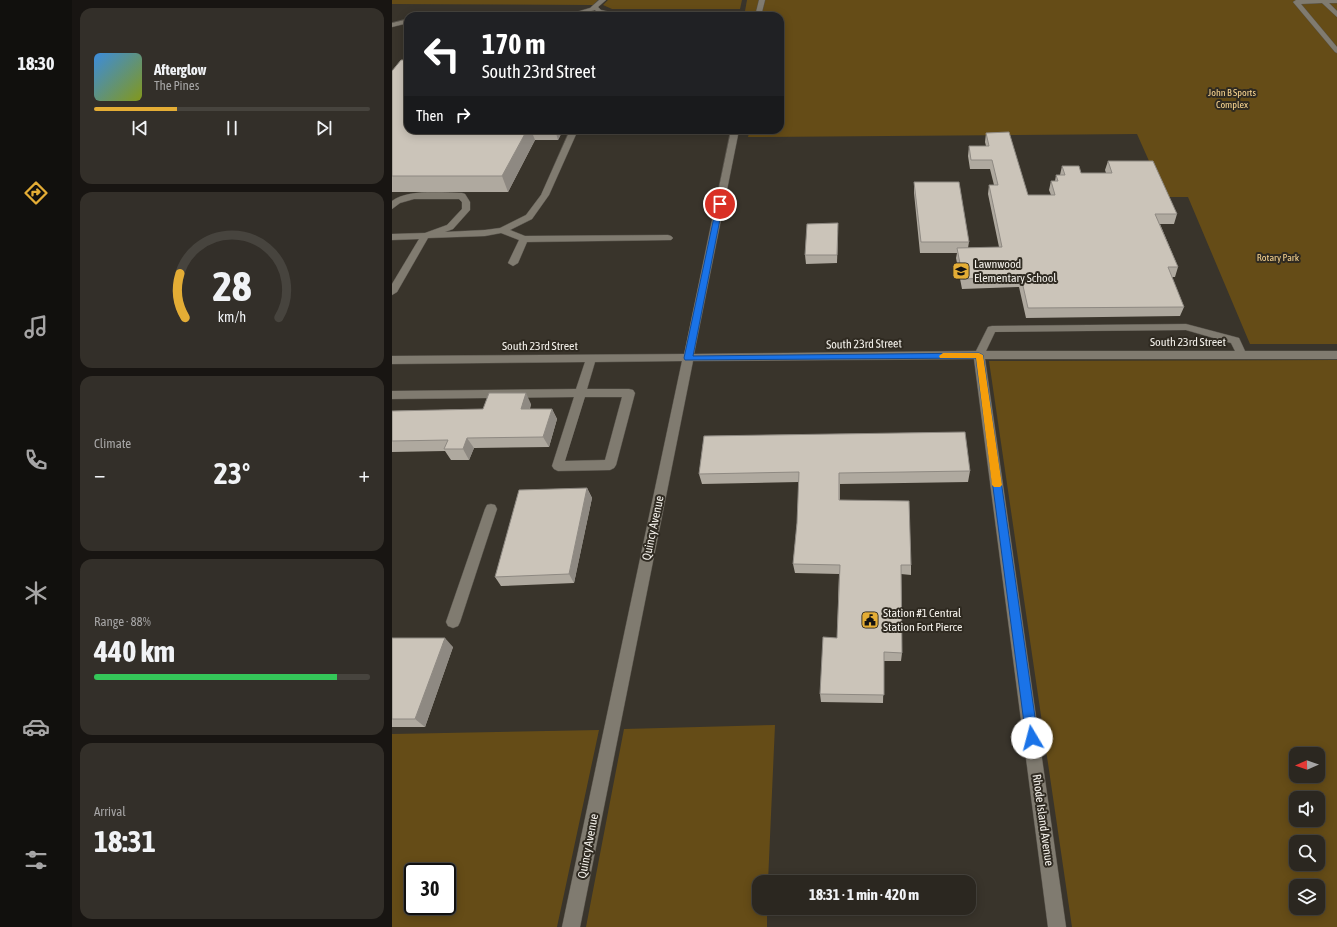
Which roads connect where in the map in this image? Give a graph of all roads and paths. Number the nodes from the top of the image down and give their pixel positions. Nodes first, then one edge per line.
1 (603, 0) edge
2 (762, 0) edge
3 (1327, 1) edge
4 (1337, 1) edge
5 (595, 7) junction
6 (584, 12) edge
7 (603, 12) edge
8 (759, 12) edge
9 (1337, 15) edge
10 (404, 22) edge
11 (392, 25) edge
12 (1337, 51) edge
13 (572, 134) edge
14 (734, 134) edge
15 (392, 206) edge
16 (502, 230) junction
17 (425, 236) junction
18 (393, 238) edge
19 (668, 238) dead end
20 (524, 239) junction
21 (513, 263) dead end
22 (392, 292) edge
23 (979, 355) junction
24 (1242, 355) junction
25 (1337, 355) edge
26 (688, 358) junction
27 (591, 359) junction
28 (392, 360) edge
29 (581, 394) junction
30 (392, 395) edge
31 (491, 509) dead end
32 (453, 622) dead end
33 (571, 927) edge
34 (1058, 927) edge

1 - 5 street
2 - 8 street
3 - 4 street
3 - 9 street
3 - 12 street
5 - 6 street
5 - 7 street
10 - 11 street
13 - 16 street
14 - 26 street, Quincy Avenue
15 - 17 street
16 - 17 street
16 - 20 street
17 - 18 street
17 - 22 street
19 - 20 street
20 - 21 street
23 - 24 street, South 23rd Street
23 - 24 street
23 - 26 street, South 23rd Street
23 - 34 street, Rhode Island Avenue
24 - 25 street, South 23rd Street
26 - 27 street, South 23rd Street
26 - 33 street, Quincy Avenue
27 - 28 street, South 23rd Street
27 - 29 street
29 - 29 street
29 - 30 street
31 - 32 street

